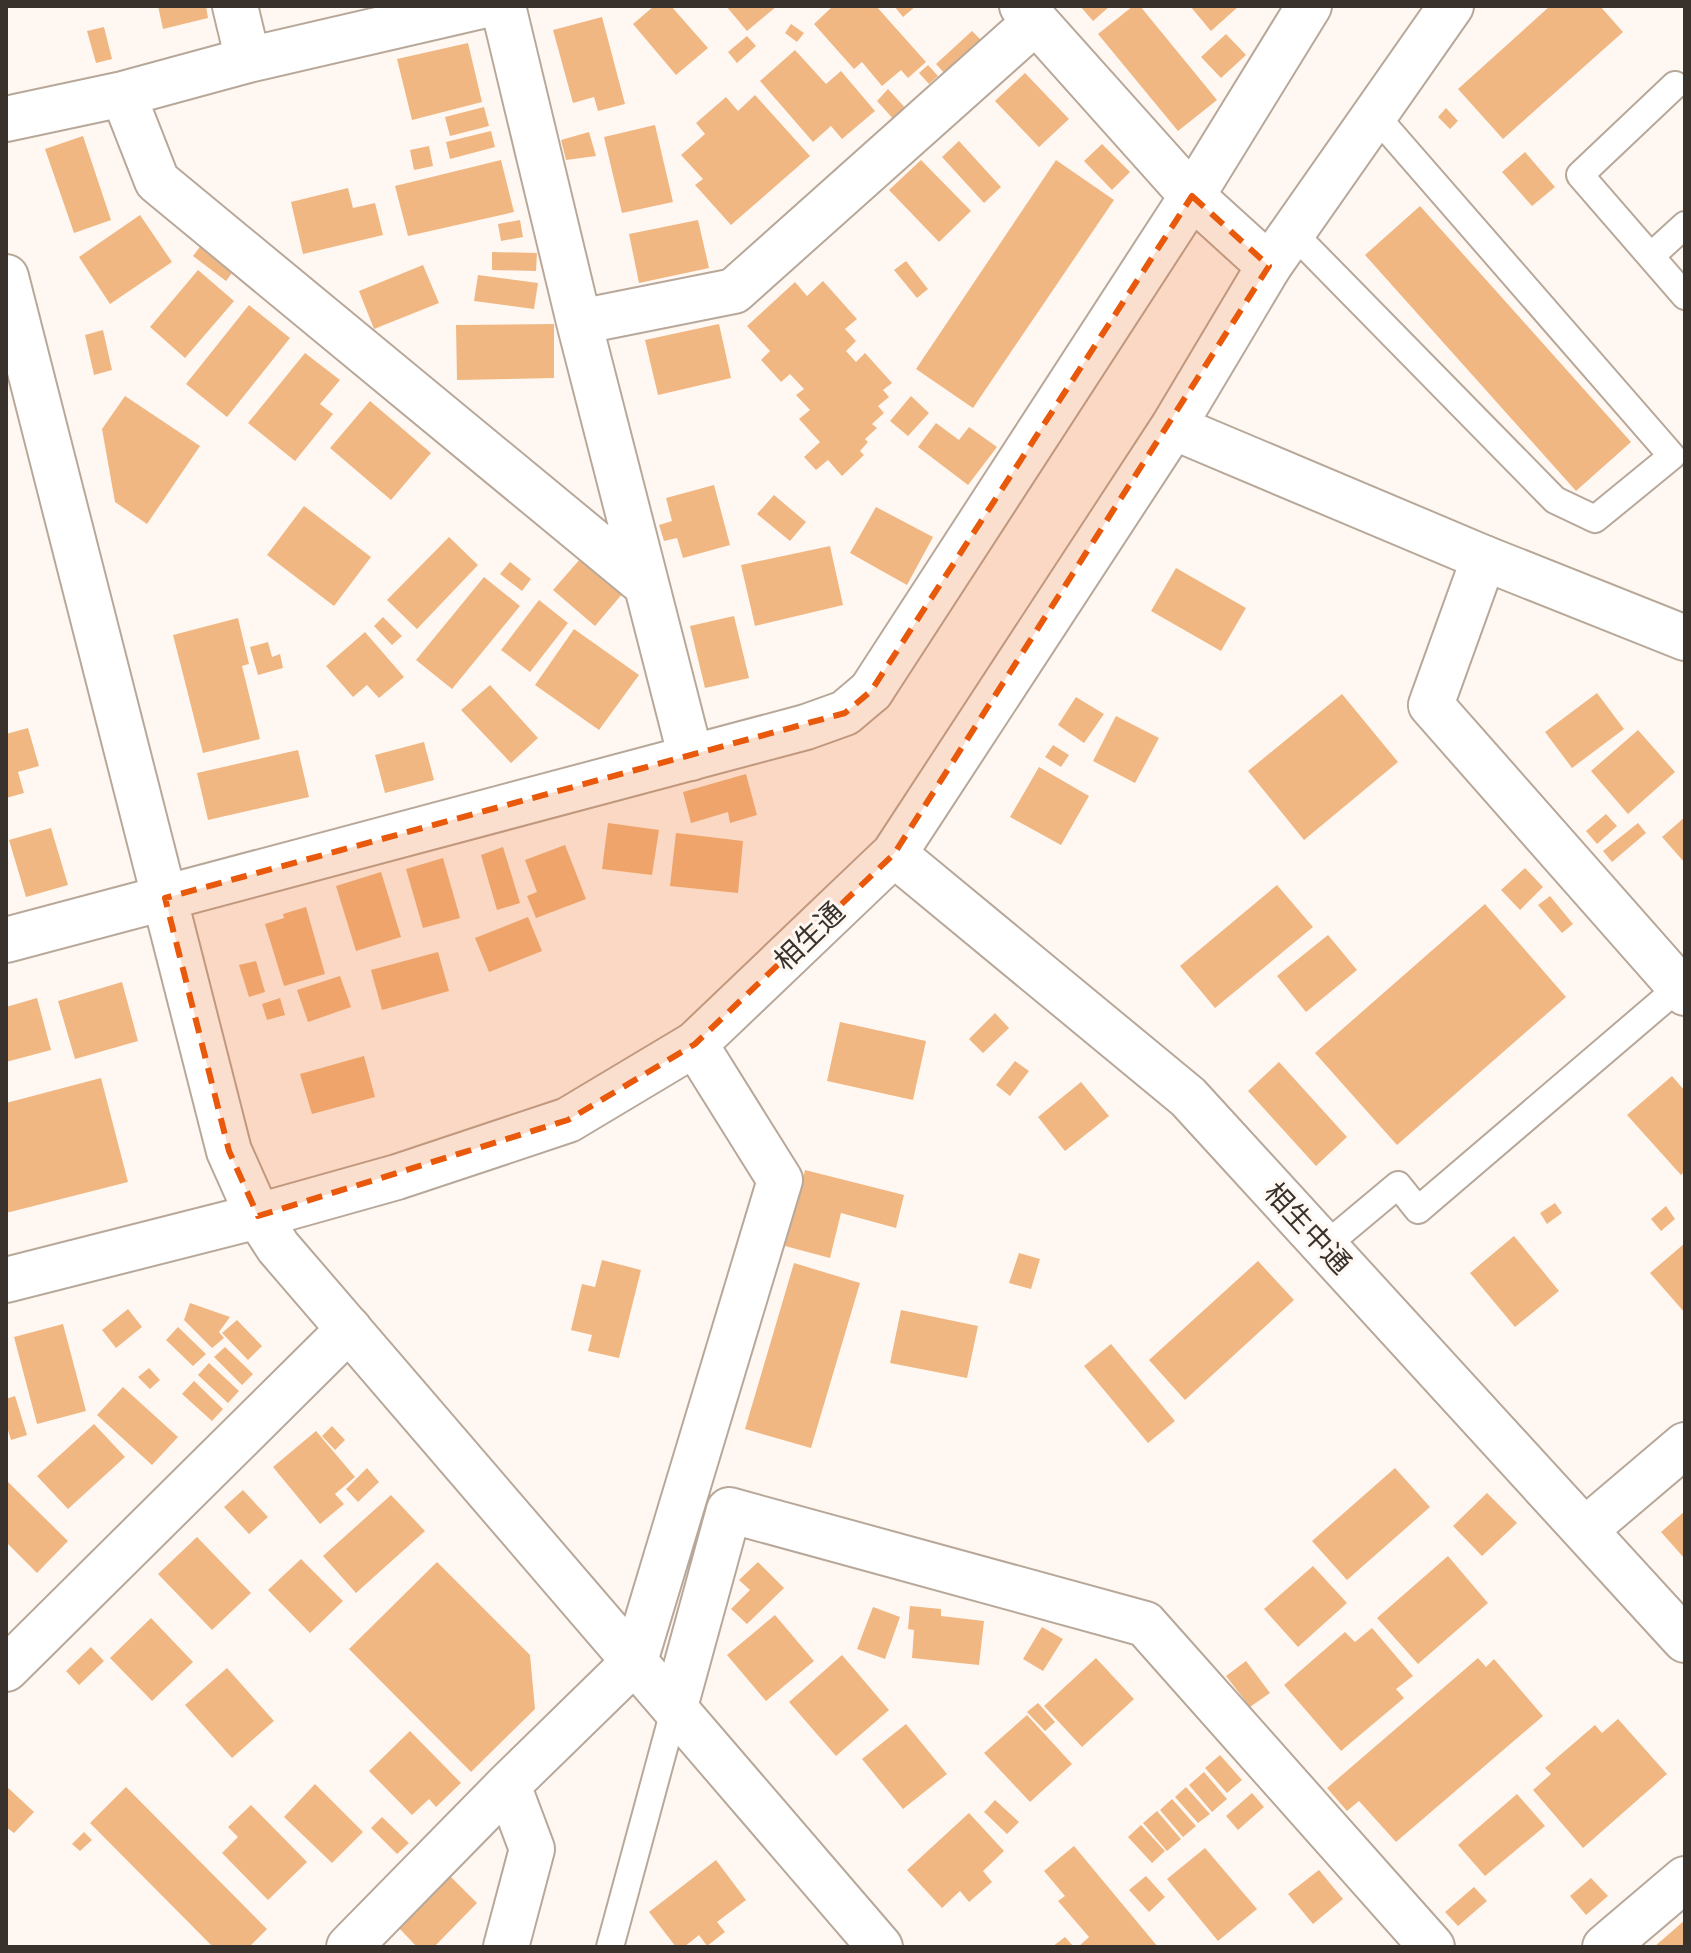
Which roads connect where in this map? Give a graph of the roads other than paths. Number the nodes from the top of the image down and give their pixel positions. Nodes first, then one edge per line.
1 (235, 6) edge
2 (481, 6) edge
3 (503, 6) edge
4 (1309, 6) edge
5 (1451, 6) edge
6 (1029, 14) edge
7 (248, 60) junction
8 (1675, 85) dead end
9 (123, 94) junction
10 (1375, 115) junction
11 (6, 119) edge
12 (1192, 196) junction
13 (1685, 225) edge
14 (1281, 250) junction
15 (1651, 256) junction
16 (6, 277) edge
17 (1685, 296) edge
18 (579, 322) junction
19 (1173, 427) junction
20 (1484, 558) junction
21 (645, 584) junction
22 (1685, 638) edge
23 (691, 758) junction
24 (894, 854) junction
25 (165, 898) junction
26 (6, 940) edge
27 (1682, 990) edge
28 (695, 1044) junction
29 (258, 1216) junction
30 (1325, 1246) junction
31 (6, 1280) edge
32 (349, 1329) junction
33 (1685, 1445) edge
34 (1586, 1529) junction
35 (1685, 1640) edge
36 (635, 1661) junction
37 (6, 1669) edge
38 (675, 1707) junction
39 (508, 1785) junction
40 (1685, 1879) edge
41 (349, 1947) edge
42 (506, 1947) edge
43 (610, 1947) edge
44 (880, 1947) edge
45 (1432, 1947) edge
46 (1605, 1947) edge

1 - 7 street
2 - 7 street
3 - 18 street
4 - 12 street
5 - 10 street, 相生通
6 - 12 street
6 - 18 street
7 - 9 street
8 - 15 lane
9 - 11 street
9 - 21 street
10 - 14 street, 相生通
10 - 14 lane
12 - 14 street
12 - 23 street
13 - 15 lane
14 - 19 street, 相生通
15 - 17 lane
16 - 25 street
18 - 21 street
19 - 20 street
19 - 24 street, 相生通
20 - 22 street
20 - 27 street
21 - 23 street
23 - 25 street
24 - 28 street, 相生通
24 - 30 street, 相生中通
25 - 26 street
25 - 29 street
27 - 30 lane
28 - 29 street, 相生通
28 - 36 street
29 - 31 street, 相生通
29 - 32 street
30 - 34 street, 相生中通
32 - 36 street
32 - 37 street
33 - 34 street
34 - 35 street, 相生中通
36 - 38 street
36 - 39 street
38 - 43 lane
38 - 44 street
38 - 45 street
39 - 41 street
39 - 42 street
40 - 46 street

